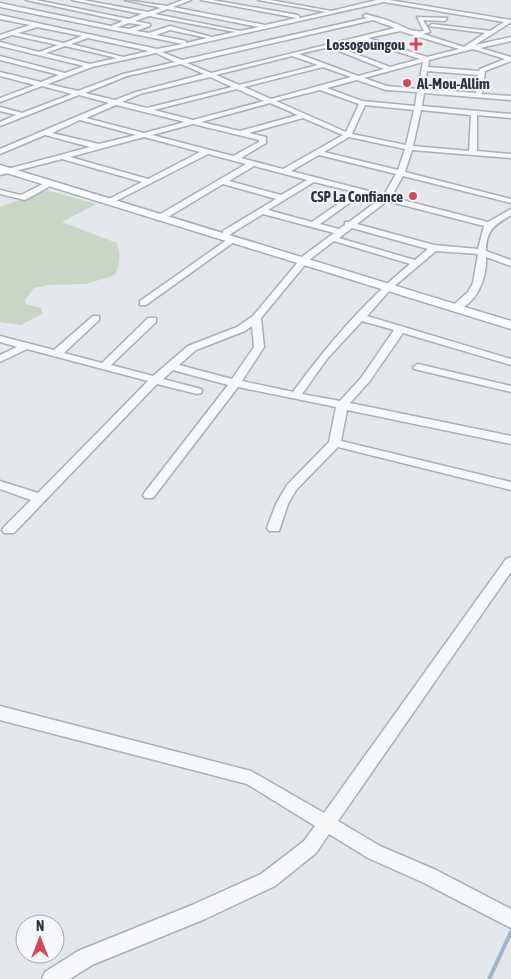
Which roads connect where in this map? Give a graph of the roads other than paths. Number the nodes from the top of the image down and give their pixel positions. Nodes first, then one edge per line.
1 (10, 0) edge
2 (29, 0) edge
3 (75, 0) edge
4 (112, 0) edge
5 (128, 0) edge
6 (148, 0) edge
7 (188, 0) edge
8 (204, 0) edge
9 (261, 0) edge
10 (283, 0) edge
11 (315, 0) edge
12 (381, 1) edge
13 (141, 2) junction
14 (277, 3) junction
15 (0, 4) edge
16 (98, 4) junction
17 (300, 6) junction
18 (167, 7) junction
19 (244, 7) junction
20 (347, 9) junction
21 (80, 11) junction
22 (334, 12) junction
23 (149, 14) junction
24 (466, 14) junction
25 (0, 17) edge
26 (60, 17) junction
27 (389, 17) junction
28 (306, 18) junction
29 (374, 18) junction
30 (130, 21) junction
31 (314, 21) dead end
32 (454, 21) dead end
33 (510, 21) edge
34 (461, 22) dead end
35 (322, 24) dead end
36 (486, 24) dead end
37 (38, 25) junction
38 (424, 25) junction
39 (267, 27) junction
40 (0, 28) edge
41 (111, 28) junction
42 (331, 28) junction
43 (502, 28) junction
44 (400, 29) junction
45 (130, 31) junction
46 (492, 31) junction
47 (14, 32) junction
48 (241, 34) junction
49 (415, 34) junction
50 (443, 34) dead end
51 (149, 35) junction
52 (88, 36) junction
53 (0, 37) edge
54 (214, 38) junction
55 (361, 38) junction
56 (478, 38) junction
57 (511, 39) edge
58 (254, 40) dead end
59 (264, 43) junction
60 (495, 43) junction
61 (0, 44) edge
62 (64, 44) junction
63 (189, 44) junction
64 (328, 45) junction
65 (511, 46) edge
66 (273, 47) dead end
67 (473, 48) junction
68 (18, 49) junction
69 (465, 49) junction
70 (282, 50) dead end
71 (156, 51) junction
72 (39, 54) junction
73 (292, 54) junction
74 (0, 56) edge
75 (124, 58) junction
76 (63, 59) junction
77 (426, 59) junction
78 (511, 59) edge
79 (180, 62) junction
80 (325, 65) junction
81 (90, 66) junction
82 (40, 68) junction
83 (390, 69) junction
84 (424, 69) junction
85 (481, 73) junction
86 (0, 74) edge
87 (65, 75) junction
88 (208, 75) junction
89 (356, 77) junction
90 (41, 84) junction
91 (238, 88) junction
92 (318, 88) junction
93 (420, 91) junction
94 (78, 93) junction
95 (479, 95) junction
96 (511, 98) edge
97 (1, 99) edge
98 (270, 101) junction
99 (116, 102) junction
100 (363, 104) junction
101 (417, 109) junction
102 (0, 110) edge
103 (147, 110) junction
104 (474, 113) junction
105 (23, 115) junction
106 (303, 116) junction
107 (511, 116) edge
108 (80, 118) junction
109 (190, 121) junction
110 (0, 124) edge
111 (45, 133) junction
112 (241, 133) junction
113 (144, 135) junction
114 (348, 135) junction
115 (97, 146) junction
116 (409, 148) junction
117 (207, 151) junction
118 (0, 152) edge
119 (317, 152) junction
120 (473, 153) junction
121 (60, 156) junction
122 (511, 156) edge
123 (235, 158) junction
124 (253, 163) junction
125 (3, 169) edge
126 (285, 171) junction
127 (400, 172) junction
128 (313, 179) junction
129 (221, 181) junction
130 (149, 182) junction
131 (50, 184) junction
132 (362, 191) junction
133 (0, 192) edge
134 (282, 198) junction
135 (386, 198) junction
136 (113, 201) junction
137 (511, 201) edge
138 (262, 211) junction
139 (511, 211) edge
140 (163, 216) junction
141 (348, 224) junction
142 (313, 225) junction
143 (489, 225) junction
144 (339, 232) junction
145 (228, 237) junction
146 (331, 238) junction
147 (434, 248) junction
148 (482, 252) junction
149 (303, 260) junction
150 (416, 263) junction
151 (511, 263) edge
152 (390, 286) junction
153 (143, 303) dead end
154 (457, 306) junction
155 (361, 317) junction
156 (96, 318) dead end
157 (256, 318) junction
158 (152, 320) dead end
159 (511, 320) edge
160 (511, 325) edge
161 (401, 328) junction
162 (0, 339) edge
163 (26, 346) junction
164 (56, 354) junction
165 (0, 359) edge
166 (511, 362) edge
167 (104, 366) junction
168 (171, 366) junction
169 (418, 367) dead end
170 (155, 380) junction
171 (235, 383) junction
172 (511, 389) edge
173 (197, 391) dead end
174 (295, 396) junction
175 (342, 406) junction
176 (511, 440) edge
177 (335, 443) junction
178 (0, 485) edge
179 (511, 486) edge
180 (149, 495) dead end
181 (40, 498) junction
182 (274, 528) dead end
183 (9, 530) dead end
184 (511, 562) edge
185 (0, 713) edge
186 (326, 823) junction
187 (511, 919) edge
188 (52, 979) edge

1 - 15 street
2 - 21 street
3 - 16 street
4 - 16 street
5 - 13 street
6 - 13 street
7 - 18 street
8 - 19 street
9 - 14 street
9 - 19 street
10 - 14 street
11 - 17 street
12 - 20 street
12 - 24 street
12 - 27 street
13 - 18 street
14 - 17 street
15 - 26 street
16 - 21 street
16 - 23 street
17 - 22 street
18 - 23 street
18 - 39 street
19 - 28 street
20 - 22 street
20 - 29 street
21 - 26 street
21 - 30 street
22 - 28 street
23 - 30 street
23 - 48 street
24 - 33 street
24 - 34 street
25 - 37 street
26 - 37 street
26 - 41 street
27 - 29 street
27 - 44 street
28 - 31 street
28 - 39 street
29 - 42 street
30 - 41 street
30 - 45 street
32 - 38 street
33 - 43 street
35 - 42 street
36 - 43 street
37 - 47 street
37 - 52 street
38 - 46 street
38 - 49 street
39 - 48 street
40 - 47 street
41 - 45 street
41 - 52 street
42 - 55 street
42 - 59 street
43 - 46 street
44 - 49 street
44 - 55 street
45 - 51 street
46 - 56 street
47 - 53 street
47 - 62 street
48 - 54 street
49 - 69 street
50 - 56 street
51 - 54 street
51 - 63 street
52 - 62 street
52 - 71 street
54 - 63 street
55 - 64 street
55 - 77 street
56 - 69 street
57 - 60 street
58 - 59 street
59 - 66 street
59 - 79 street
60 - 65 street
60 - 67 street
61 - 68 street
62 - 72 street
62 - 75 street
63 - 71 street
64 - 73 street
64 - 83 street
67 - 69 street
67 - 78 street
68 - 72 street
68 - 74 street
69 - 77 street
70 - 73 street
71 - 75 street
71 - 79 street
72 - 76 street
73 - 80 street
73 - 88 street
74 - 82 street
75 - 81 street
76 - 81 street
76 - 82 street
77 - 83 street
77 - 84 street
78 - 85 street
79 - 88 street
79 - 94 street
80 - 89 street
80 - 91 street
81 - 87 street
82 - 87 street
83 - 89 street
84 - 85 street
84 - 93 street
85 - 95 street
86 - 90 street
87 - 90 street
88 - 91 street
88 - 99 street
89 - 92 street
89 - 93 street
90 - 94 street
90 - 97 street
91 - 98 street
91 - 103 street
92 - 98 street
92 - 100 street
93 - 95 street
93 - 101 street
94 - 99 street
94 - 105 street
95 - 96 street
98 - 106 street
98 - 109 street
99 - 103 street
99 - 108 street
100 - 101 street
100 - 114 street
101 - 104 street
101 - 116 street
102 - 105 street
103 - 109 street
104 - 107 street
104 - 120 street
105 - 110 street
106 - 112 street
106 - 114 street
108 - 111 street
108 - 113 street
109 - 112 street
109 - 113 street
111 - 115 street
111 - 118 street
112 - 123 street
113 - 115 street
113 - 117 street
114 - 116 street
114 - 119 street
115 - 121 street
116 - 120 street
116 - 127 street
117 - 123 street
117 - 130 street
119 - 126 street
119 - 127 street
120 - 122 street
121 - 125 street
121 - 130 street
123 - 124 street
124 - 126 street
124 - 129 street
125 - 131 main road
125 - 136 main road
126 - 128 street
127 - 135 street
127 - 137 street
128 - 132 street
128 - 134 street
129 - 134 street
129 - 140 street
130 - 136 street
131 - 133 street
131 - 136 main road
132 - 135 street
132 - 142 street
134 - 138 street
135 - 141 street
135 - 143 street
136 - 140 main road
138 - 142 street
138 - 145 street
139 - 143 street
140 - 145 main road
141 - 144 street
141 - 147 street
142 - 144 street
143 - 148 street
144 - 146 street
145 - 149 main road
145 - 153 street
146 - 149 street
146 - 150 street
147 - 148 street
147 - 150 street
148 - 151 street
148 - 154 street
149 - 152 main road
149 - 157 street
150 - 152 street
152 - 154 main road
152 - 155 street
154 - 159 main road
154 - 160 main road
155 - 161 street
155 - 174 street
156 - 164 street
157 - 168 street
157 - 171 street
158 - 167 street
161 - 166 street
161 - 175 street
162 - 163 street
163 - 164 street
163 - 165 street
164 - 167 street
167 - 170 street
168 - 170 street
168 - 171 street
169 - 172 street
170 - 173 street
170 - 181 street
171 - 174 street
171 - 180 street
174 - 175 street
175 - 176 street
175 - 177 street
177 - 179 street
177 - 182 street
178 - 181 street
181 - 183 street
184 - 186 street
185 - 186 street
186 - 187 street
186 - 188 street

